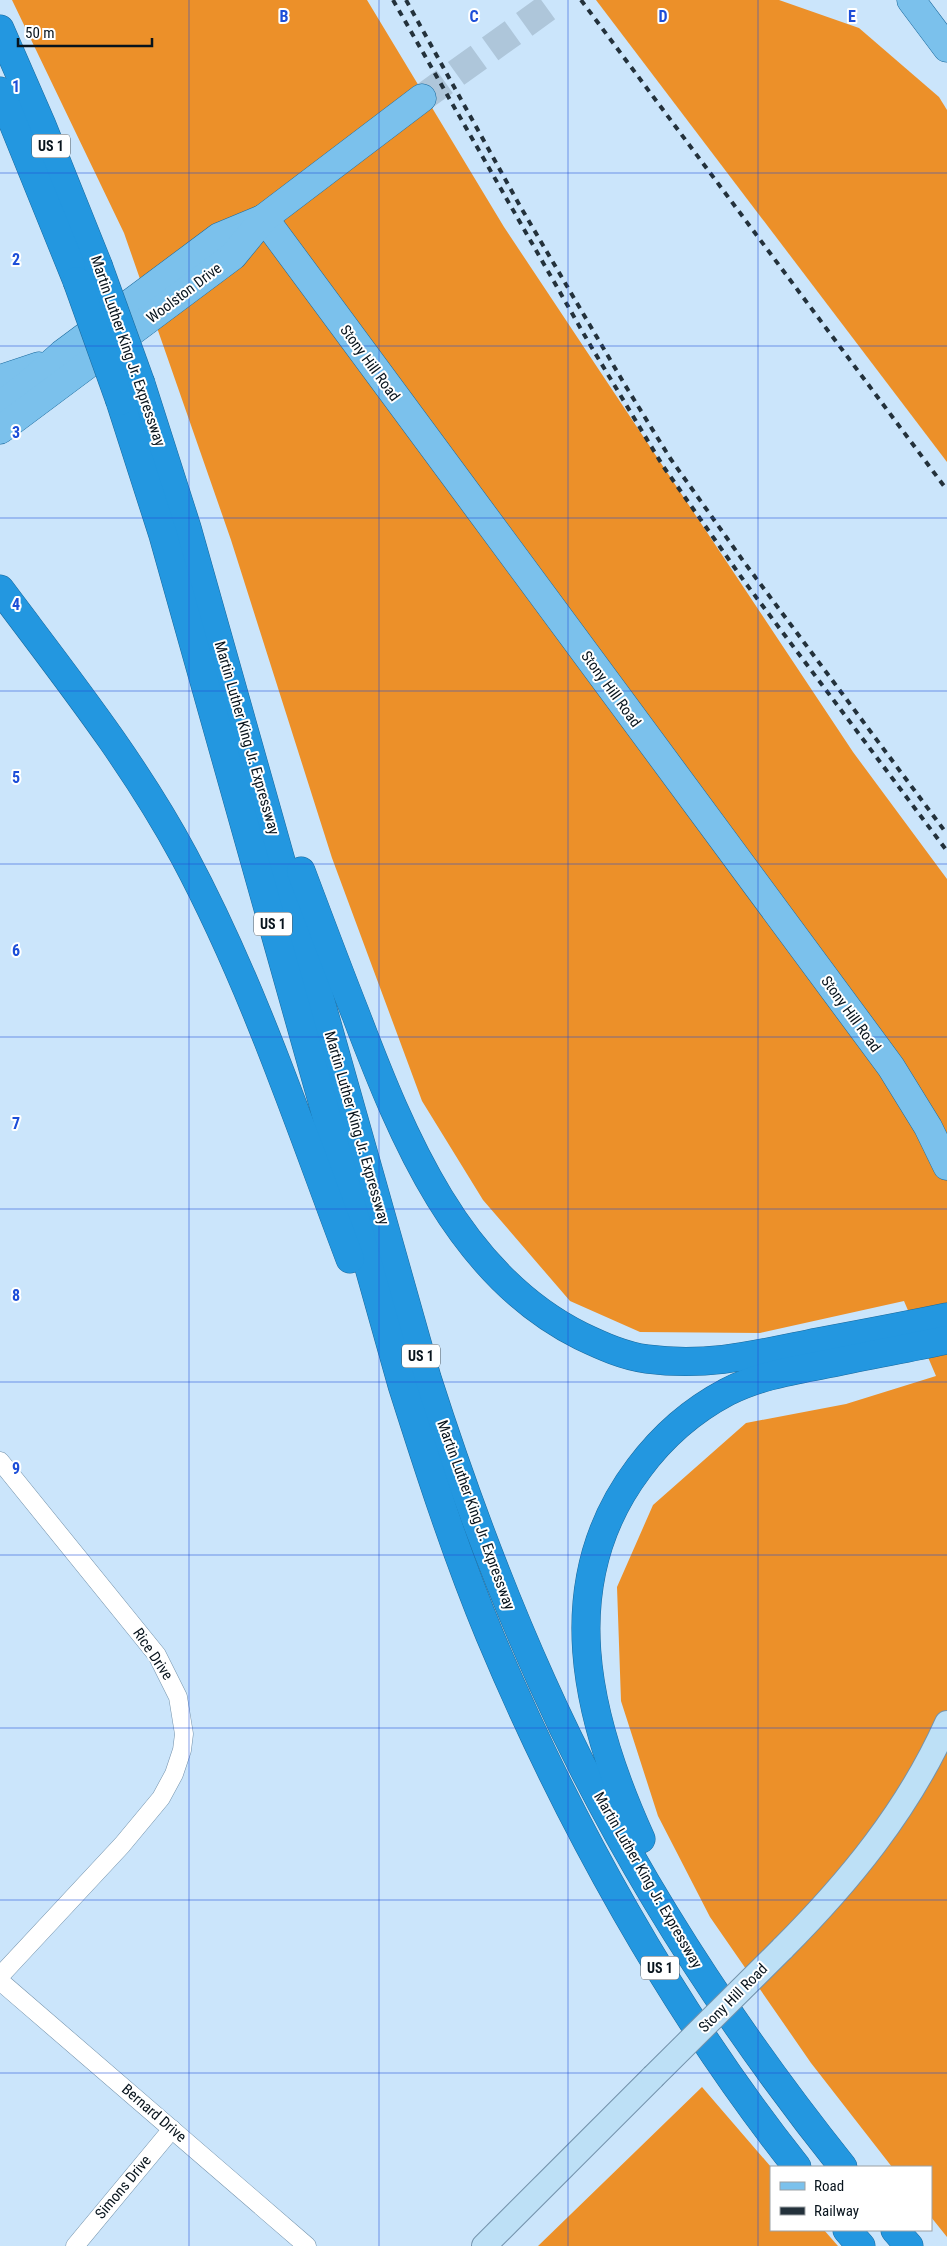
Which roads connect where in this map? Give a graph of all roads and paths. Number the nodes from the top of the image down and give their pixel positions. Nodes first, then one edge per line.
1 (911, 0) edge
2 (0, 29) edge
3 (947, 48) edge
4 (0, 91) edge
5 (422, 98) tunnel mouth
6 (264, 218) junction
7 (62, 354) junction
8 (0, 379) edge
9 (0, 405) edge
10 (0, 430) edge
11 (0, 589) edge
12 (237, 703) junction
13 (947, 1166) edge
14 (947, 1317) edge
15 (947, 1340) edge
16 (422, 1449) junction
17 (0, 1461) edge
18 (947, 1723) edge
19 (700, 1970) junction
20 (0, 1976) edge
21 (0, 1980) edge
22 (172, 2128) junction
23 (796, 2166) edge
24 (842, 2166) edge
25 (848, 2231) edge
26 (896, 2231) edge
27 (75, 2246) edge
28 (307, 2246) edge
29 (484, 2246) edge
30 (861, 2246) edge
31 (909, 2246) edge

1 - 3 main road
2 - 12 highway, Martin Luther King Jr. Expressway / US 1, bridge
4 - 16 highway, Martin Luther King Jr. Expressway / US 1, bridge
5 - 6 main road, Woolston Drive
6 - 7 main road, Woolston Drive
6 - 10 main road, Woolston Drive
6 - 13 main road, Stony Hill Road
7 - 8 main road, Woolston Drive
7 - 9 main road, Woolston Drive
11 - 16 highway
12 - 14 highway
12 - 19 highway, Martin Luther King Jr. Expressway / US 1
15 - 19 highway
16 - 23 highway, Martin Luther King Jr. Expressway / US 1
17 - 20 street, Rice Drive
18 - 29 street, Stony Hill Road, bridge
19 - 24 highway, Martin Luther King Jr. Expressway / US 1
21 - 22 street, Bernard Drive
22 - 27 street, Simons Drive
22 - 28 street, Bernard Drive
25 - 30 highway
26 - 31 highway

